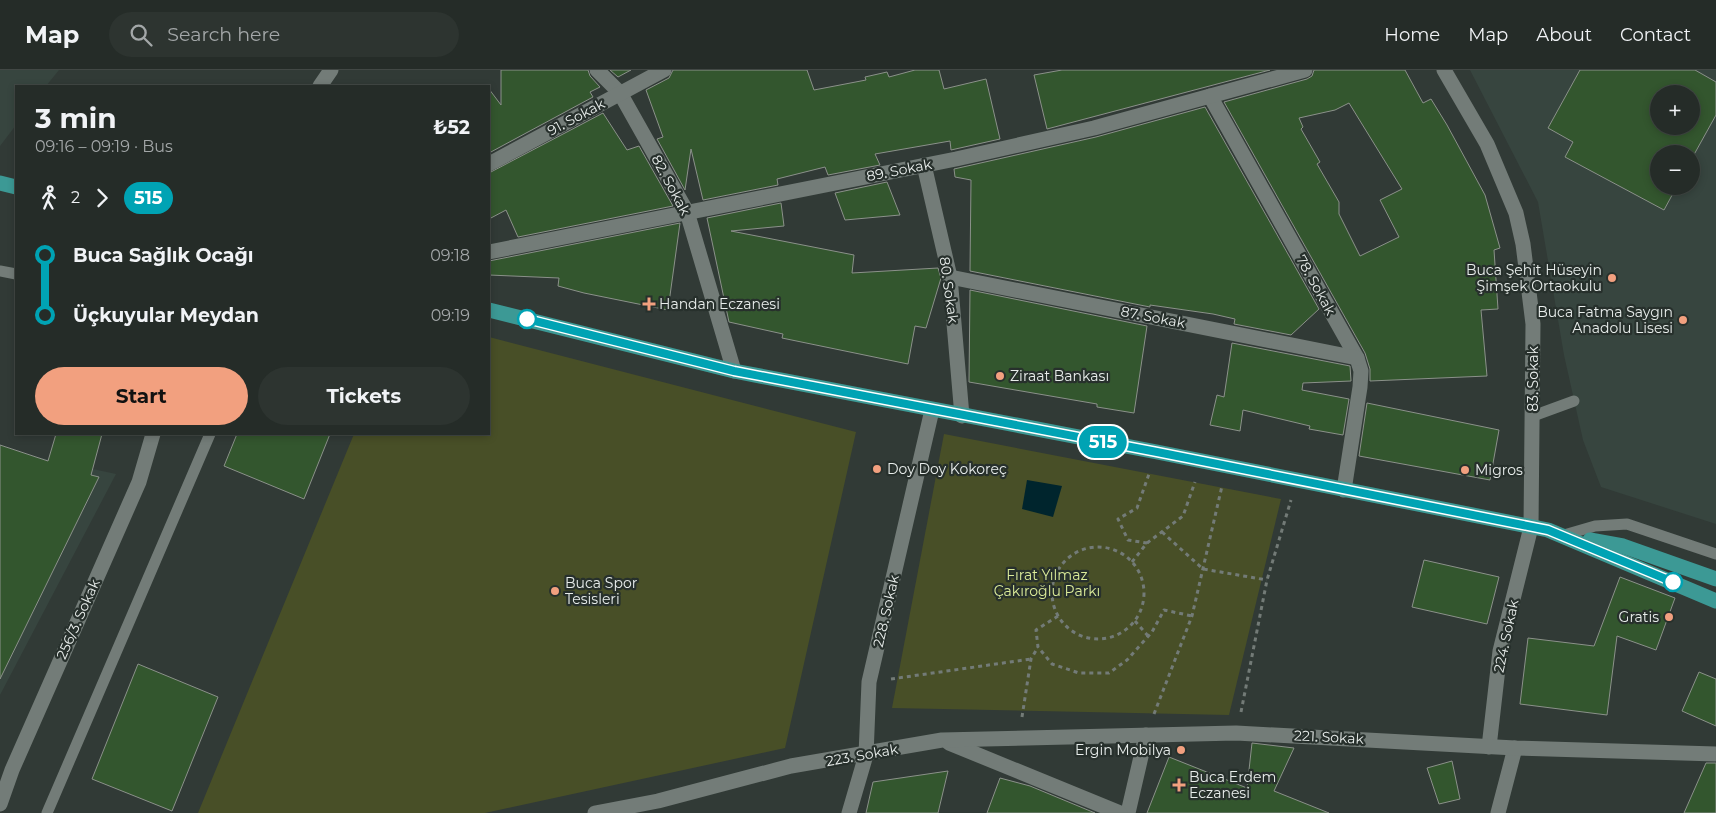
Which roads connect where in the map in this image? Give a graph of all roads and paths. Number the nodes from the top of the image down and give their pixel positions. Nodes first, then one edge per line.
1 (332, 70) edge
2 (597, 70) edge
3 (664, 70) edge
4 (1305, 70) edge
5 (1444, 70) edge
6 (321, 85) edge
7 (620, 93) junction
8 (1210, 96) junction
9 (490, 163) edge
10 (924, 165) junction
11 (0, 182) edge
12 (15, 187) edge
13 (687, 212) junction
14 (490, 252) edge
15 (0, 270) edge
16 (15, 274) edge
17 (950, 277) junction
18 (490, 310) edge
19 (1357, 358) junction
20 (734, 371) junction
21 (1574, 401) dead end
22 (932, 410) junction
23 (962, 416) junction
24 (1533, 416) junction
25 (154, 435) edge
26 (210, 435) edge
27 (1157, 452) junction
28 (1203, 461) junction
29 (1227, 466) junction
30 (1296, 480) junction
31 (1344, 490) junction
32 (1531, 527) junction
33 (1162, 532) junction
34 (1564, 535) junction
35 (1147, 543) junction
36 (1716, 554) edge
37 (1132, 562) junction
38 (1203, 569) junction
39 (1716, 579) edge
40 (1268, 580) junction
41 (1716, 601) edge
42 (1058, 616) junction
43 (1192, 616) junction
44 (1135, 621) junction
45 (1148, 636) junction
46 (1038, 647) junction
47 (1031, 659) junction
48 (870, 682) junction
49 (1236, 732) junction
50 (1146, 735) junction
51 (1019, 738) junction
52 (942, 740) junction
53 (1489, 747) junction
54 (1515, 748) junction
55 (866, 754) junction
56 (1716, 754) edge
57 (0, 804) edge
58 (657, 807) edge
59 (47, 813) edge
60 (594, 813) edge
61 (849, 813) edge
62 (1120, 813) edge
63 (1128, 813) edge
64 (1498, 813) edge

1 - 6 street
2 - 7 street, 82. Sokak
3 - 7 street, 91. Sokak
4 - 8 street, 89. Sokak
5 - 24 street, 83. Sokak
7 - 9 street, 91. Sokak
7 - 13 street, 82. Sokak
8 - 10 street, 89. Sokak
8 - 19 street, 78. Sokak
10 - 13 street, 89. Sokak
10 - 17 street, 80. Sokak
11 - 12 main road
13 - 14 street, 89. Sokak
13 - 20 street, 82. Sokak
15 - 16 lane
17 - 19 street, 87. Sokak
17 - 23 street, 80. Sokak
18 - 20 main road
19 - 31 street, 78. Sokak
20 - 22 main road
21 - 24 lane
22 - 23 main road
22 - 48 street, 228. Sokak
23 - 27 main road
24 - 32 street, 83. Sokak
25 - 57 street, 256/3. Sokak
26 - 59 lane
27 - 28 main road
27 - 35 path
28 - 29 main road
28 - 33 path
29 - 30 main road
29 - 38 path
30 - 31 main road
30 - 40 path
31 - 32 main road
32 - 34 main road
32 - 53 street, 224. Sokak
33 - 35 path
33 - 38 path
34 - 36 lane
34 - 39 main road
34 - 41 main road
35 - 37 path
37 - 42 path
37 - 44 path
38 - 40 path
38 - 43 path
40 - 49 path
42 - 44 path
42 - 46 path
43 - 45 path
43 - 50 path
44 - 45 path
45 - 46 path
46 - 47 path
47 - 48 path
47 - 51 path
48 - 55 street, 228. Sokak
49 - 50 street, 221. Sokak
49 - 53 street, 221. Sokak
50 - 51 street, 221. Sokak
50 - 63 street
51 - 52 street, 221. Sokak
52 - 55 street, 223. Sokak
52 - 62 street
53 - 54 street, 221. Sokak
54 - 56 street, 221. Sokak
54 - 64 street
55 - 58 street, 223. Sokak
55 - 61 street, 228. Sokak
58 - 60 street, 223. Sokak

